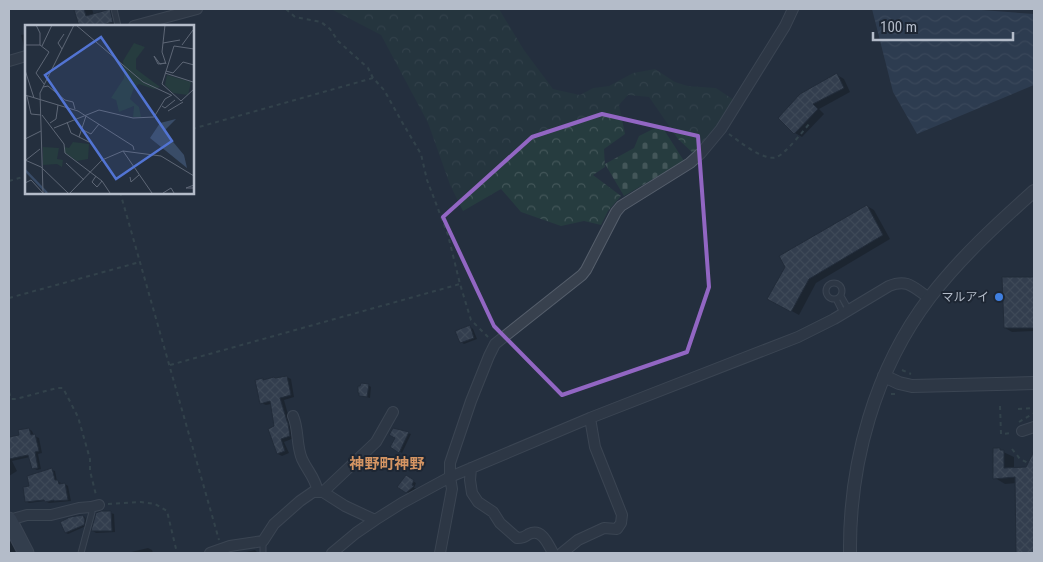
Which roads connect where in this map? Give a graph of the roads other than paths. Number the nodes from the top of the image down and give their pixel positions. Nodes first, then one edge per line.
1 (114, 9) edge
2 (197, 9) edge
3 (793, 9) edge
4 (118, 25) edge
5 (138, 25) edge
6 (25, 56) edge
7 (9, 61) edge
8 (1034, 191) edge
9 (838, 298) junction
10 (929, 298) junction
11 (846, 312) junction
12 (884, 376) junction
13 (1034, 383) edge
14 (393, 412) dead end
15 (293, 416) dead end
16 (590, 418) junction
17 (1034, 427) edge
18 (1017, 432) road end
19 (471, 468) junction
20 (450, 477) junction
21 (320, 492) junction
22 (95, 506) joint
23 (9, 520) edge
24 (375, 520) junction
25 (263, 541) junction
26 (26, 553) edge
27 (81, 553) edge
28 (210, 553) edge
29 (263, 553) edge
30 (332, 553) edge
31 (440, 553) edge
32 (553, 553) edge
33 (562, 553) edge
34 (850, 553) edge

1 - 4 lane
2 - 5 street
3 - 20 street
6 - 7 street
8 - 10 street
9 - 9 lane
9 - 11 lane
10 - 11 street
10 - 12 street
11 - 16 street
12 - 13 street
12 - 34 street
14 - 21 street
15 - 21 street
16 - 19 street
16 - 33 street
17 - 18 street
19 - 20 street
19 - 32 street
20 - 24 street
20 - 31 street
21 - 24 street
21 - 25 street
22 - 23 street
22 - 27 lane
23 - 26 main road
24 - 30 street
25 - 28 street
25 - 29 lane

